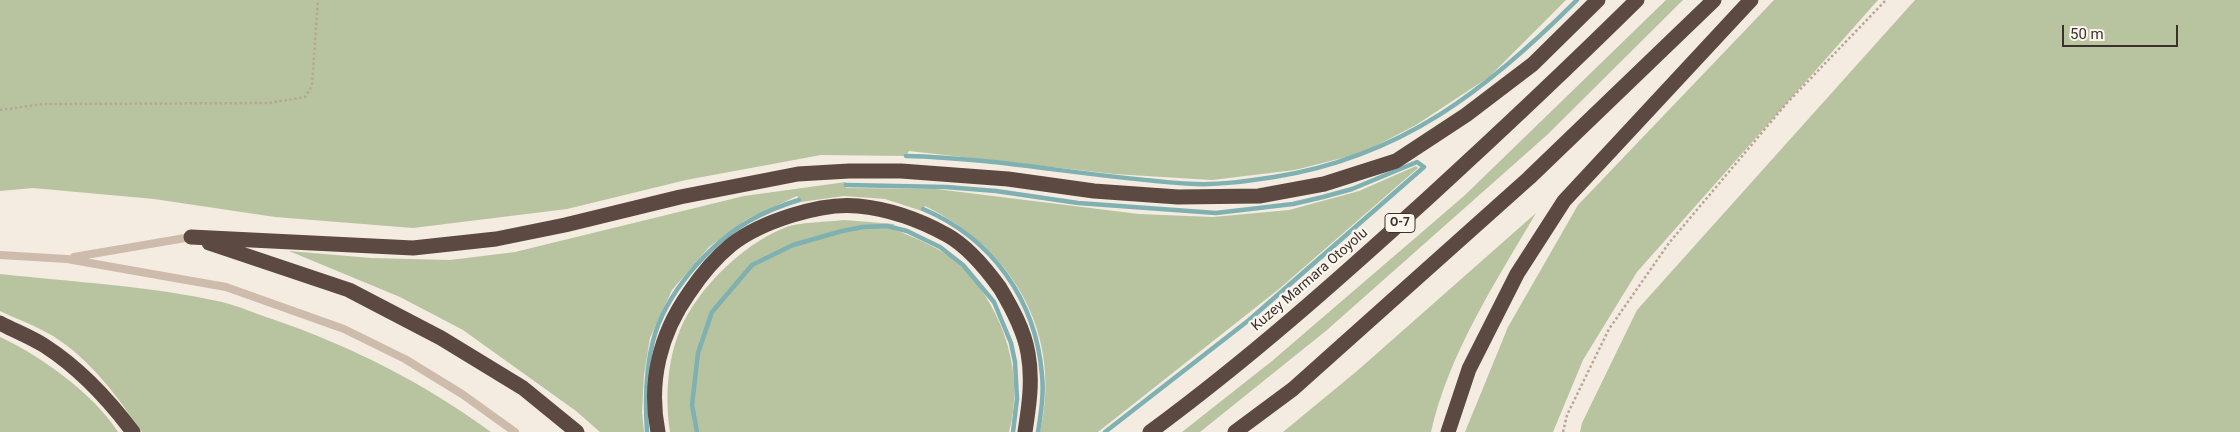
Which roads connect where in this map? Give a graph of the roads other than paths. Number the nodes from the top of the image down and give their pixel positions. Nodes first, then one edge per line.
1 (1598, 0) edge
2 (1637, 0) edge
3 (1714, 0) edge
4 (1751, 0) edge
5 (191, 237) junction
6 (0, 255) edge
7 (67, 258) junction
8 (0, 323) edge
9 (133, 432) edge
10 (515, 432) edge
11 (577, 432) edge
12 (658, 432) edge
13 (1025, 432) edge
14 (1150, 432) edge
15 (1235, 432) edge
16 (1448, 432) edge

1 - 5 highway
2 - 14 highway, Kuzey Marmara Otoyolu / O-7
3 - 15 highway
4 - 16 highway
5 - 7 lane
5 - 11 highway
6 - 7 lane
7 - 10 lane
8 - 9 highway
12 - 13 highway

